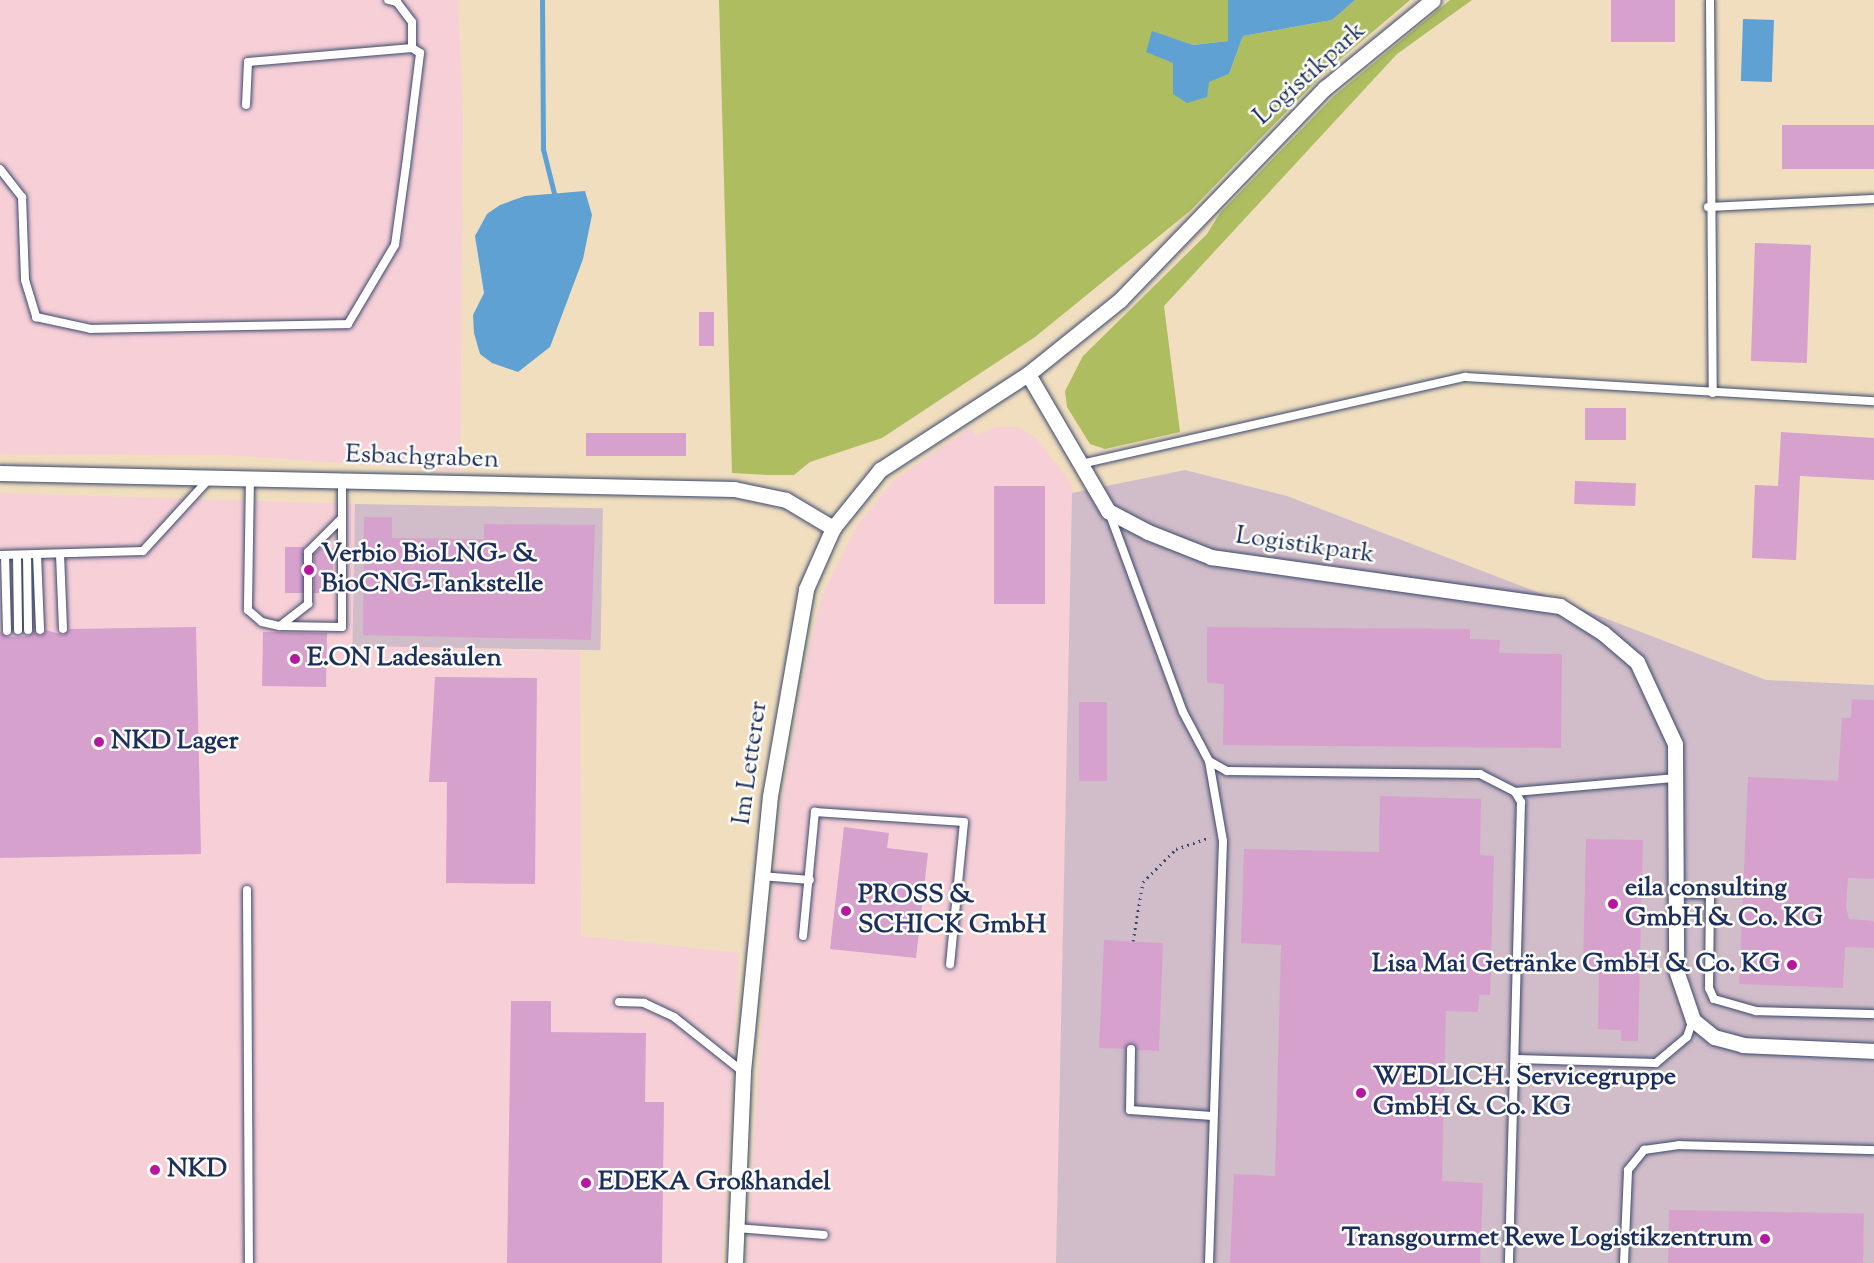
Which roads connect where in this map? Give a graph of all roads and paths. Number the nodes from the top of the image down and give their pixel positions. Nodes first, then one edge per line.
1 (388, 0) edge
2 (1433, 0) edge
3 (1710, 0) edge
4 (412, 48) junction
5 (246, 105) dead end
6 (0, 169) edge
7 (1874, 199) edge
8 (1708, 207) junction
9 (1028, 374) junction
10 (1713, 393) junction
11 (1874, 401) edge
12 (1079, 464) junction
13 (0, 473) edge
14 (214, 473) junction
15 (250, 475) junction
16 (342, 479) junction
17 (1108, 511) junction
18 (342, 518) junction
19 (833, 528) junction
20 (37, 554) junction
21 (60, 554) junction
22 (3, 555) edge
23 (17, 555) junction
24 (27, 555) junction
25 (279, 626) junction
26 (18, 630) dead end
27 (28, 630) dead end
28 (40, 630) dead end
29 (63, 630) dead end
30 (7, 631) dead end
31 (1209, 761) junction
32 (1676, 778) junction
33 (1515, 792) junction
34 (1222, 831) junction
35 (761, 876) junction
36 (810, 880) junction
37 (247, 890) dead end
38 (1676, 893) junction
39 (803, 936) dead end
40 (1133, 941) dead end
41 (950, 964) dead end
42 (619, 1002) dead end
43 (1874, 1014) edge
44 (1693, 1020) junction
45 (1131, 1049) dead end
46 (1874, 1051) edge
47 (1516, 1059) junction
48 (743, 1071) junction
49 (1212, 1116) junction
50 (1874, 1150) edge
51 (737, 1228) junction
52 (824, 1234) dead end
53 (249, 1263) edge
54 (735, 1263) edge
55 (1209, 1263) edge
56 (1509, 1263) edge
57 (1624, 1263) edge

1 - 4 lane
2 - 9 street, Logistikpark
3 - 8 lane
4 - 5 lane
4 - 6 lane
7 - 8 lane
8 - 10 lane
9 - 12 street
9 - 19 street, Im Letterer
10 - 11 lane
10 - 12 lane
12 - 17 street
13 - 14 street, Esbachgraben
14 - 15 street, Esbachgraben
14 - 21 lane
15 - 16 street, Esbachgraben
15 - 25 lane
16 - 18 lane
16 - 19 street, Esbachgraben
17 - 31 lane
17 - 32 street, Logistikpark
18 - 25 lane
18 - 25 lane
19 - 35 street, Im Letterer
20 - 21 lane
20 - 24 lane
20 - 28 lane
21 - 29 lane
22 - 23 lane
22 - 30 lane
23 - 24 lane
23 - 26 lane
24 - 27 lane
31 - 33 lane
31 - 34 lane
32 - 33 lane
32 - 38 street, Logistikpark
33 - 47 lane
34 - 40 path
34 - 49 lane
35 - 36 lane
35 - 48 street, Im Letterer
36 - 39 lane
36 - 41 lane
37 - 53 lane
38 - 43 lane
38 - 44 street, Logistikpark
42 - 48 lane
44 - 46 street
44 - 47 lane
45 - 49 lane
47 - 56 lane
48 - 51 street, Im Letterer
49 - 55 lane
50 - 57 lane
51 - 52 lane
51 - 54 street, Im Letterer

